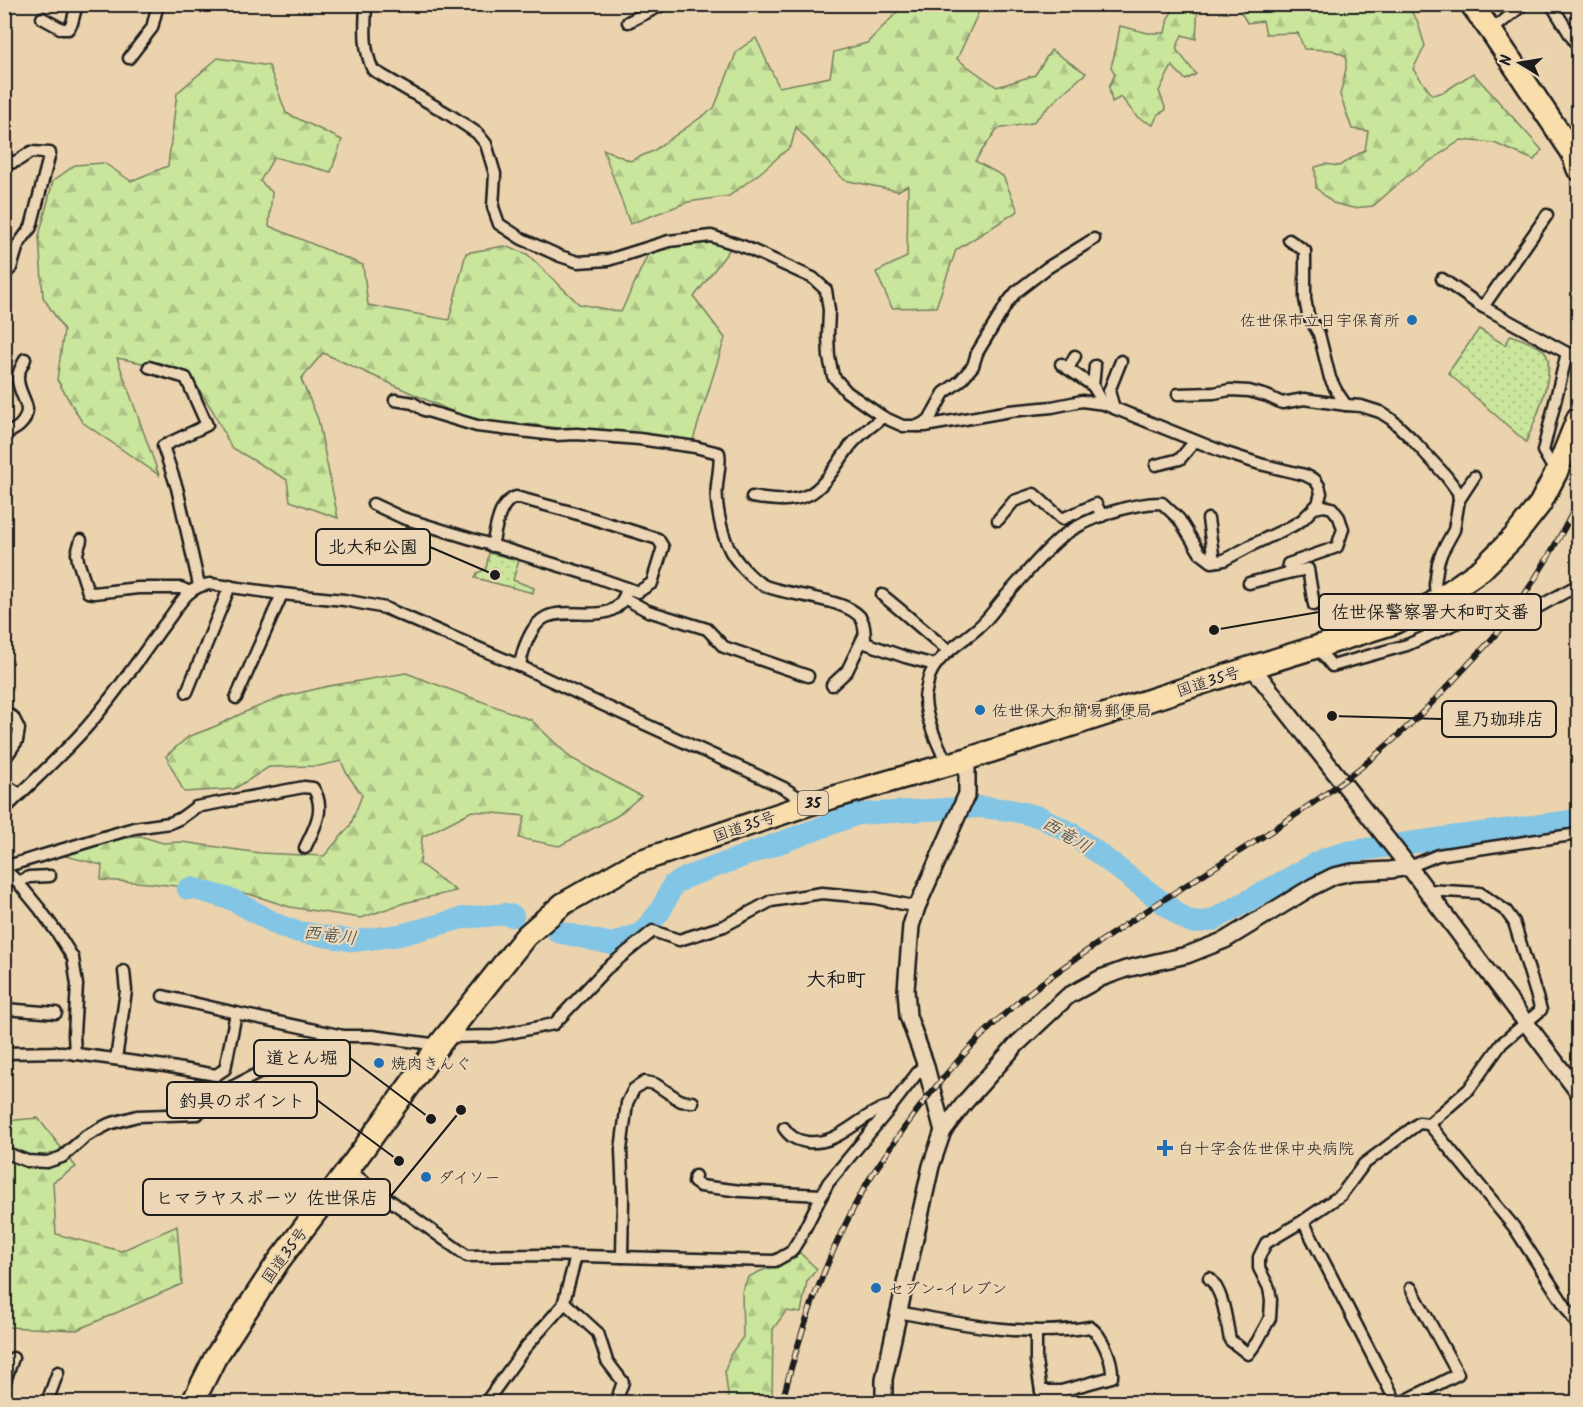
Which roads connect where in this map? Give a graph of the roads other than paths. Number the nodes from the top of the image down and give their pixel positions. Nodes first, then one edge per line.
1 (77, 4) edge
2 (158, 4) edge
3 (366, 4) edge
4 (664, 4) edge
5 (1471, 4) edge
6 (1524, 4) edge
7 (1551, 4) edge
8 (42, 18) dead end
9 (628, 22) dead end
10 (1491, 32) junction
11 (1578, 47) edge
12 (129, 58) dead end
13 (4, 165) edge
14 (1578, 169) edge
15 (1547, 215) dead end
16 (1094, 239) dead end
17 (1288, 240) dead end
18 (7, 269) edge
19 (1442, 279) dead end
20 (1483, 307) junction
21 (1567, 353) junction
22 (1578, 355) edge
23 (1075, 357) dead end
24 (25, 359) dead end
25 (1121, 361) dead end
26 (1095, 366) dead end
27 (149, 367) dead end
28 (1093, 386) junction
29 (1178, 394) dead end
30 (395, 400) dead end
31 (1346, 405) junction
32 (1109, 406) junction
33 (883, 417) junction
34 (1578, 418) edge
35 (918, 426) junction
36 (4, 433) edge
37 (1196, 441) junction
38 (1156, 465) dead end
39 (1556, 473) junction
40 (1474, 477) dead end
41 (752, 497) dead end
42 (1459, 500) junction
43 (373, 504) dead end
44 (1314, 508) junction
45 (1102, 516) junction
46 (1208, 519) dead end
47 (998, 520) dead end
48 (81, 540) dead end
49 (492, 546) junction
50 (1215, 561) junction
51 (1292, 572) junction
52 (1250, 583) dead end
53 (1578, 585) edge
54 (230, 586) junction
55 (194, 588) junction
56 (626, 593) junction
57 (282, 594) junction
58 (882, 595) dead end
59 (1436, 601) junction
60 (1314, 605) dead end
61 (864, 635) junction
62 (1317, 647) junction
63 (949, 651) junction
64 (520, 666) junction
65 (935, 666) junction
66 (1252, 667) junction
67 (808, 676) dead end
68 (832, 685) dead end
69 (187, 692) dead end
70 (236, 698) dead end
71 (4, 712) edge
72 (4, 760) edge
73 (957, 761) junction
74 (4, 784) edge
75 (20, 794) junction
76 (810, 804) junction
77 (4, 810) edge
78 (1578, 834) edge
79 (305, 848) dead end
80 (1409, 867) junction
81 (4, 868) edge
82 (50, 876) dead end
83 (18, 882) junction
84 (1427, 890) junction
85 (917, 907) junction
86 (124, 971) dead end
87 (163, 996) dead end
88 (4, 1009) edge
89 (56, 1013) dead end
90 (236, 1013) junction
91 (1527, 1022) junction
92 (343, 1036) junction
93 (442, 1041) junction
94 (4, 1053) edge
95 (75, 1054) junction
96 (116, 1059) junction
97 (925, 1063) junction
98 (1578, 1092) edge
99 (693, 1102) dead end
100 (891, 1106) junction
101 (1429, 1124) junction
102 (784, 1128) dead end
103 (944, 1131) junction
104 (4, 1152) edge
105 (348, 1170) junction
106 (695, 1176) dead end
107 (822, 1195) junction
108 (1303, 1221) junction
109 (576, 1256) junction
110 (622, 1257) junction
111 (1209, 1278) dead end
112 (1411, 1288) dead end
113 (564, 1302) junction
114 (898, 1312) junction
115 (1578, 1326) edge
116 (1036, 1331) junction
117 (13, 1358) dead end
118 (57, 1372) dead end
119 (4, 1384) edge
120 (1041, 1391) junction
121 (47, 1402) edge
122 (193, 1402) edge
123 (486, 1402) edge
124 (616, 1402) edge
125 (884, 1402) edge
126 (1045, 1402) edge

1 - 8 street
2 - 12 street
3 - 33 street
4 - 9 street
5 - 10 highway
6 - 10 street
7 - 11 street
10 - 14 highway
13 - 18 street
15 - 20 street
16 - 35 street
17 - 31 street
19 - 20 street
20 - 21 street
21 - 22 street
21 - 39 street
23 - 28 street
24 - 36 street
25 - 32 street
26 - 28 street
27 - 55 street
28 - 32 street
29 - 31 street
30 - 61 street
31 - 42 street
32 - 35 street
32 - 37 street
33 - 35 street
33 - 41 street
34 - 39 highway, 国道35号 / 35
37 - 38 street
37 - 44 street
39 - 59 highway, 国道35号 / 35
40 - 42 street
42 - 59 street
43 - 49 street
44 - 50 street
44 - 51 street
45 - 47 street
45 - 50 street
45 - 63 street
46 - 50 street
48 - 55 street
49 - 56 street
49 - 56 street
51 - 52 street
51 - 60 street
53 - 62 street
54 - 55 street
54 - 57 street
54 - 69 street
55 - 75 street
56 - 64 street
56 - 67 street
57 - 64 street
57 - 70 street
58 - 63 street
59 - 62 highway, 国道35号 / 35
61 - 65 street
61 - 68 street
62 - 66 highway, 国道35号 / 35
63 - 65 street
64 - 76 street
65 - 73 street
66 - 73 highway, 国道35号 / 35
66 - 80 street
71 - 72 street
73 - 76 highway, 国道35号 / 35
73 - 85 street
74 - 75 street
75 - 77 street
76 - 93 highway, 国道35号 / 35
78 - 80 street
79 - 81 street
80 - 84 street
80 - 103 street
81 - 83 street
82 - 83 street
83 - 95 street
84 - 91 street
84 - 91 street
85 - 93 street
85 - 97 street
86 - 96 street
87 - 90 street
88 - 89 street
90 - 92 street
90 - 96 street
91 - 98 street
91 - 101 street
92 - 93 street
92 - 104 street
93 - 105 highway, 国道35号 / 35
94 - 95 street
95 - 96 street
97 - 100 street
97 - 103 street
99 - 110 street
100 - 102 street
100 - 107 street
101 - 108 street
101 - 115 street
103 - 114 street
105 - 109 street
105 - 122 highway, 国道35号 / 35
106 - 107 street
107 - 110 street
108 - 111 street
108 - 112 street
109 - 110 street
109 - 113 street
113 - 123 street
113 - 124 street
114 - 116 street
114 - 125 street
116 - 120 street
116 - 120 street
117 - 119 street
118 - 121 street
120 - 126 street

